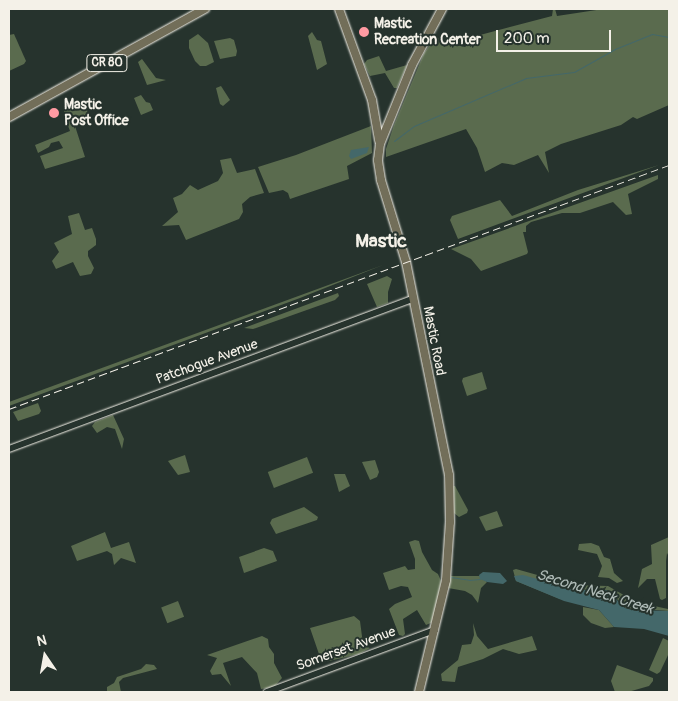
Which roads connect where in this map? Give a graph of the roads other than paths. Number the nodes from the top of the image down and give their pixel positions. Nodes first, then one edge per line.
1 (205, 9) edge
2 (339, 9) edge
3 (442, 9) edge
4 (9, 117) edge
5 (380, 144) junction
6 (413, 299) junction
7 (9, 449) edge
8 (434, 630) junction
9 (267, 692) edge
10 (420, 692) edge

1 - 4 main road, CR 80
2 - 5 main road
3 - 5 main road, Mastic Road
5 - 6 main road, Mastic Road
6 - 7 street, Patchogue Avenue
6 - 8 main road, Mastic Road
8 - 9 street, Somerset Avenue
8 - 10 main road, Mastic Road

